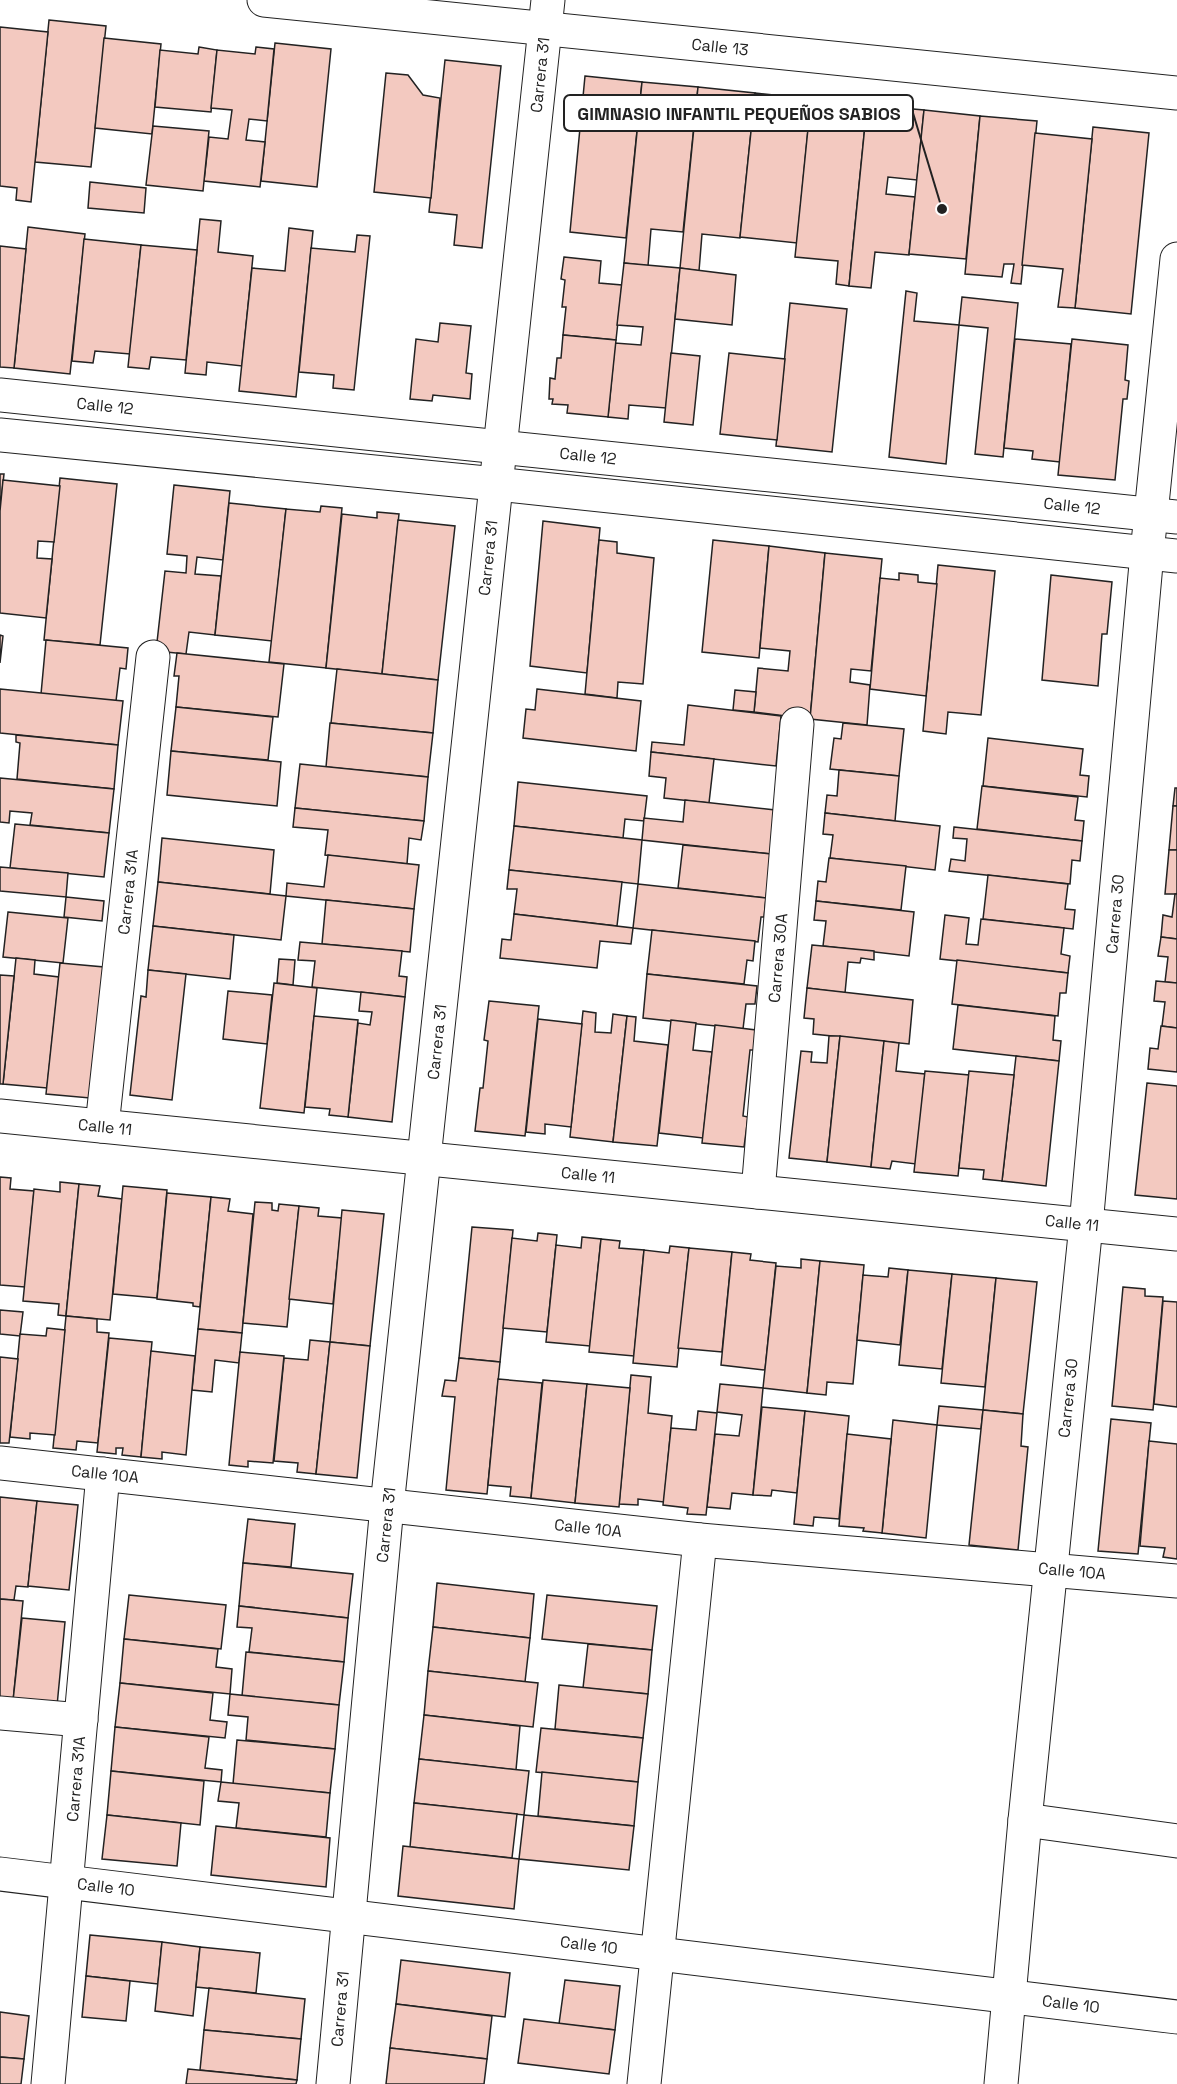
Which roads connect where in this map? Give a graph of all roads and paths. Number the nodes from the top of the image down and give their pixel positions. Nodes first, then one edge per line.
1 (264, 0) edge
2 (546, 14) edge
3 (1177, 93) edge
4 (1177, 259) edge
5 (0, 394) edge
6 (0, 435) edge
7 (500, 447) junction
8 (496, 484) junction
9 (1164, 515) edge
10 (1162, 554) edge
11 (153, 657) dead end
12 (797, 724) dead end
13 (0, 1116) edge
14 (102, 1126) junction
15 (424, 1158) junction
16 (758, 1192) junction
17 (1086, 1225) junction
18 (1177, 1234) edge
19 (0, 1462) edge
20 (103, 1474) junction
21 (387, 1506) junction
22 (700, 1540) junction
23 (1050, 1569) junction
24 (1177, 1581) edge
25 (0, 1713) edge
26 (81, 1720) junction
27 (1025, 1820) junction
28 (1177, 1841) edge
29 (0, 1874) edge
30 (67, 1882) junction
31 (349, 1916) junction
32 (657, 1954) junction
33 (1009, 1996) junction
34 (1177, 2017) edge
35 (48, 2084) edge
36 (333, 2084) edge
37 (644, 2084) edge
38 (1001, 2084) edge

1 - 2 street, Calle 13
2 - 3 street, Calle 13
2 - 7 street, Carrera 31
4 - 9 street, Carrera 30
5 - 7 street, Calle 12
6 - 8 street
7 - 8 street, Carrera 31
7 - 9 street, Calle 12
8 - 10 street
8 - 15 street, Carrera 31
9 - 10 street, Carrera 30
10 - 17 street, Carrera 30
11 - 14 street, Carrera 31A
12 - 16 street, Carrera 30A
13 - 14 street, Calle 11
14 - 15 street, Calle 11
15 - 16 street, Calle 11
15 - 21 street, Carrera 31
16 - 17 street, Calle 11
17 - 18 street, Calle 11
17 - 23 street, Carrera 30
19 - 20 street, Calle 10A
20 - 21 street, Calle 10A
20 - 26 street, Carrera 31A
21 - 22 street, Calle 10A
21 - 31 street, Carrera 31
22 - 23 street, Calle 10A
22 - 32 street
23 - 24 street, Calle 10A
23 - 27 street, Carrera 30
25 - 26 street
26 - 30 street, Carrera 31A
27 - 28 street
27 - 33 street, Carrera 30
29 - 30 street, Calle 10
30 - 31 street, Calle 10
30 - 35 street, Carrera 31A
31 - 32 street, Calle 10
31 - 36 street, Carrera 31
32 - 33 street, Calle 10
32 - 37 street
33 - 34 street, Calle 10
33 - 38 street, Carrera 30

